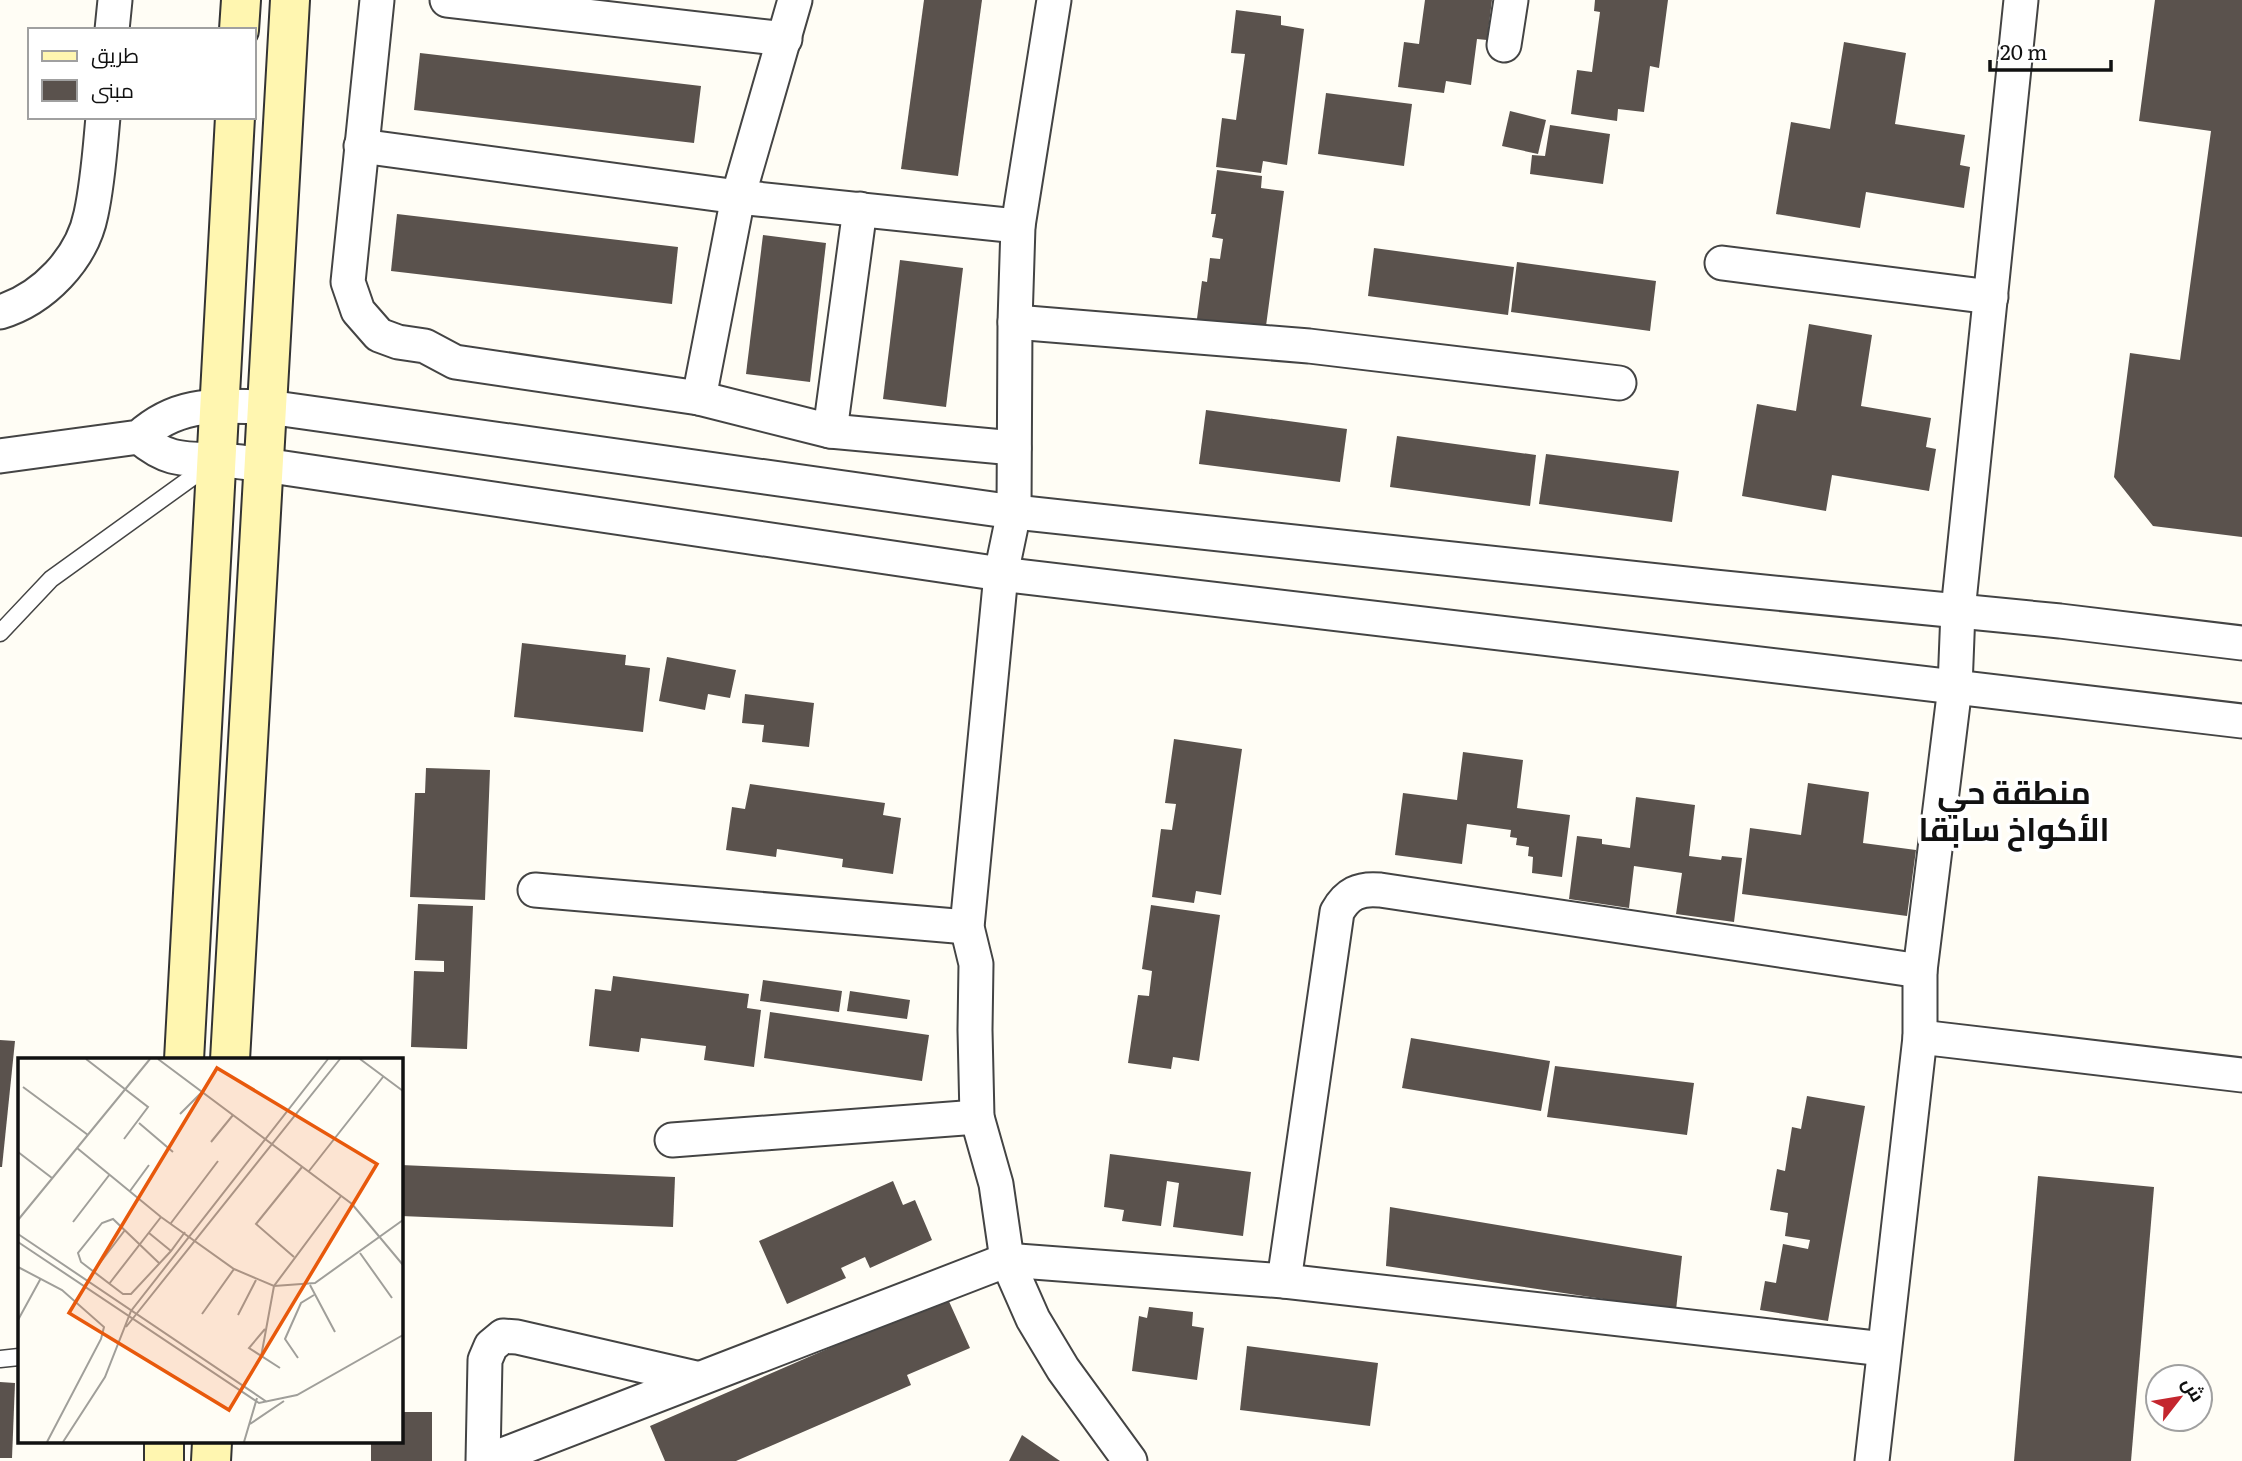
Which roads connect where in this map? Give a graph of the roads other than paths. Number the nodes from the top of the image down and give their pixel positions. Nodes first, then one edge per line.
1 (115, 0) edge
2 (241, 0) edge
3 (290, 0) edge
4 (377, 0) edge
5 (447, 0) edge
6 (795, 0) edge
7 (1054, 0) edge
8 (1511, 0) edge
9 (2021, 0) edge
10 (112, 28) edge
11 (239, 28) edge
12 (785, 39) junction
13 (1504, 45) dead end
14 (103, 119) edge
15 (235, 119) edge
16 (361, 146) junction
17 (738, 197) junction
18 (860, 209) junction
19 (1018, 226) junction
20 (1722, 263) dead end
21 (1991, 296) junction
22 (0, 312) edge
23 (1014, 323) junction
24 (1619, 383) dead end
25 (699, 398) junction
26 (221, 406) junction
27 (268, 407) junction
28 (830, 431) junction
29 (139, 437) junction
30 (1014, 448) junction
31 (0, 456) edge
32 (217, 460) junction
33 (264, 465) junction
34 (1014, 512) junction
35 (1002, 574) junction
36 (1958, 611) junction
37 (0, 633) edge
38 (2242, 643) edge
39 (1955, 687) junction
40 (2242, 721) edge
41 (535, 890) dead end
42 (967, 927) junction
43 (1920, 971) junction
44 (1920, 1038) junction
45 (184, 1058) edge
46 (230, 1058) edge
47 (2242, 1075) edge
48 (977, 1117) junction
49 (672, 1140) dead end
50 (1007, 1260) junction
51 (1284, 1281) junction
52 (1884, 1349) junction
53 (18, 1357) edge
54 (0, 1359) edge
55 (696, 1378) junction
56 (485, 1461) edge
57 (1130, 1461) edge
58 (1872, 1461) edge

1 - 10 street
2 - 11 main road
3 - 27 main road
4 - 16 street
5 - 12 street
6 - 12 street
7 - 19 street
8 - 13 street
9 - 21 street
12 - 17 street
14 - 22 street
15 - 26 main road
16 - 17 street
16 - 25 street
17 - 18 street
17 - 25 street
18 - 19 street
18 - 28 street
19 - 23 street
20 - 21 street
21 - 36 street
23 - 24 street
23 - 30 street
25 - 28 street
26 - 27 street
26 - 29 street
26 - 32 main road
27 - 33 main road
27 - 34 street
28 - 30 street
29 - 31 street
29 - 32 street
30 - 34 street
32 - 33 street
32 - 37 lane
32 - 45 main road
33 - 35 street
33 - 46 main road
34 - 35 street
34 - 36 street
35 - 39 street
35 - 42 street
36 - 38 street
36 - 39 street
39 - 40 street
39 - 43 street
41 - 42 street
42 - 48 street
43 - 44 street
43 - 51 street
44 - 47 street
44 - 52 street
48 - 49 street
48 - 50 street
50 - 51 street
50 - 55 street
50 - 57 street
51 - 52 street
52 - 58 street
53 - 54 lane
55 - 56 street
55 - 56 street

